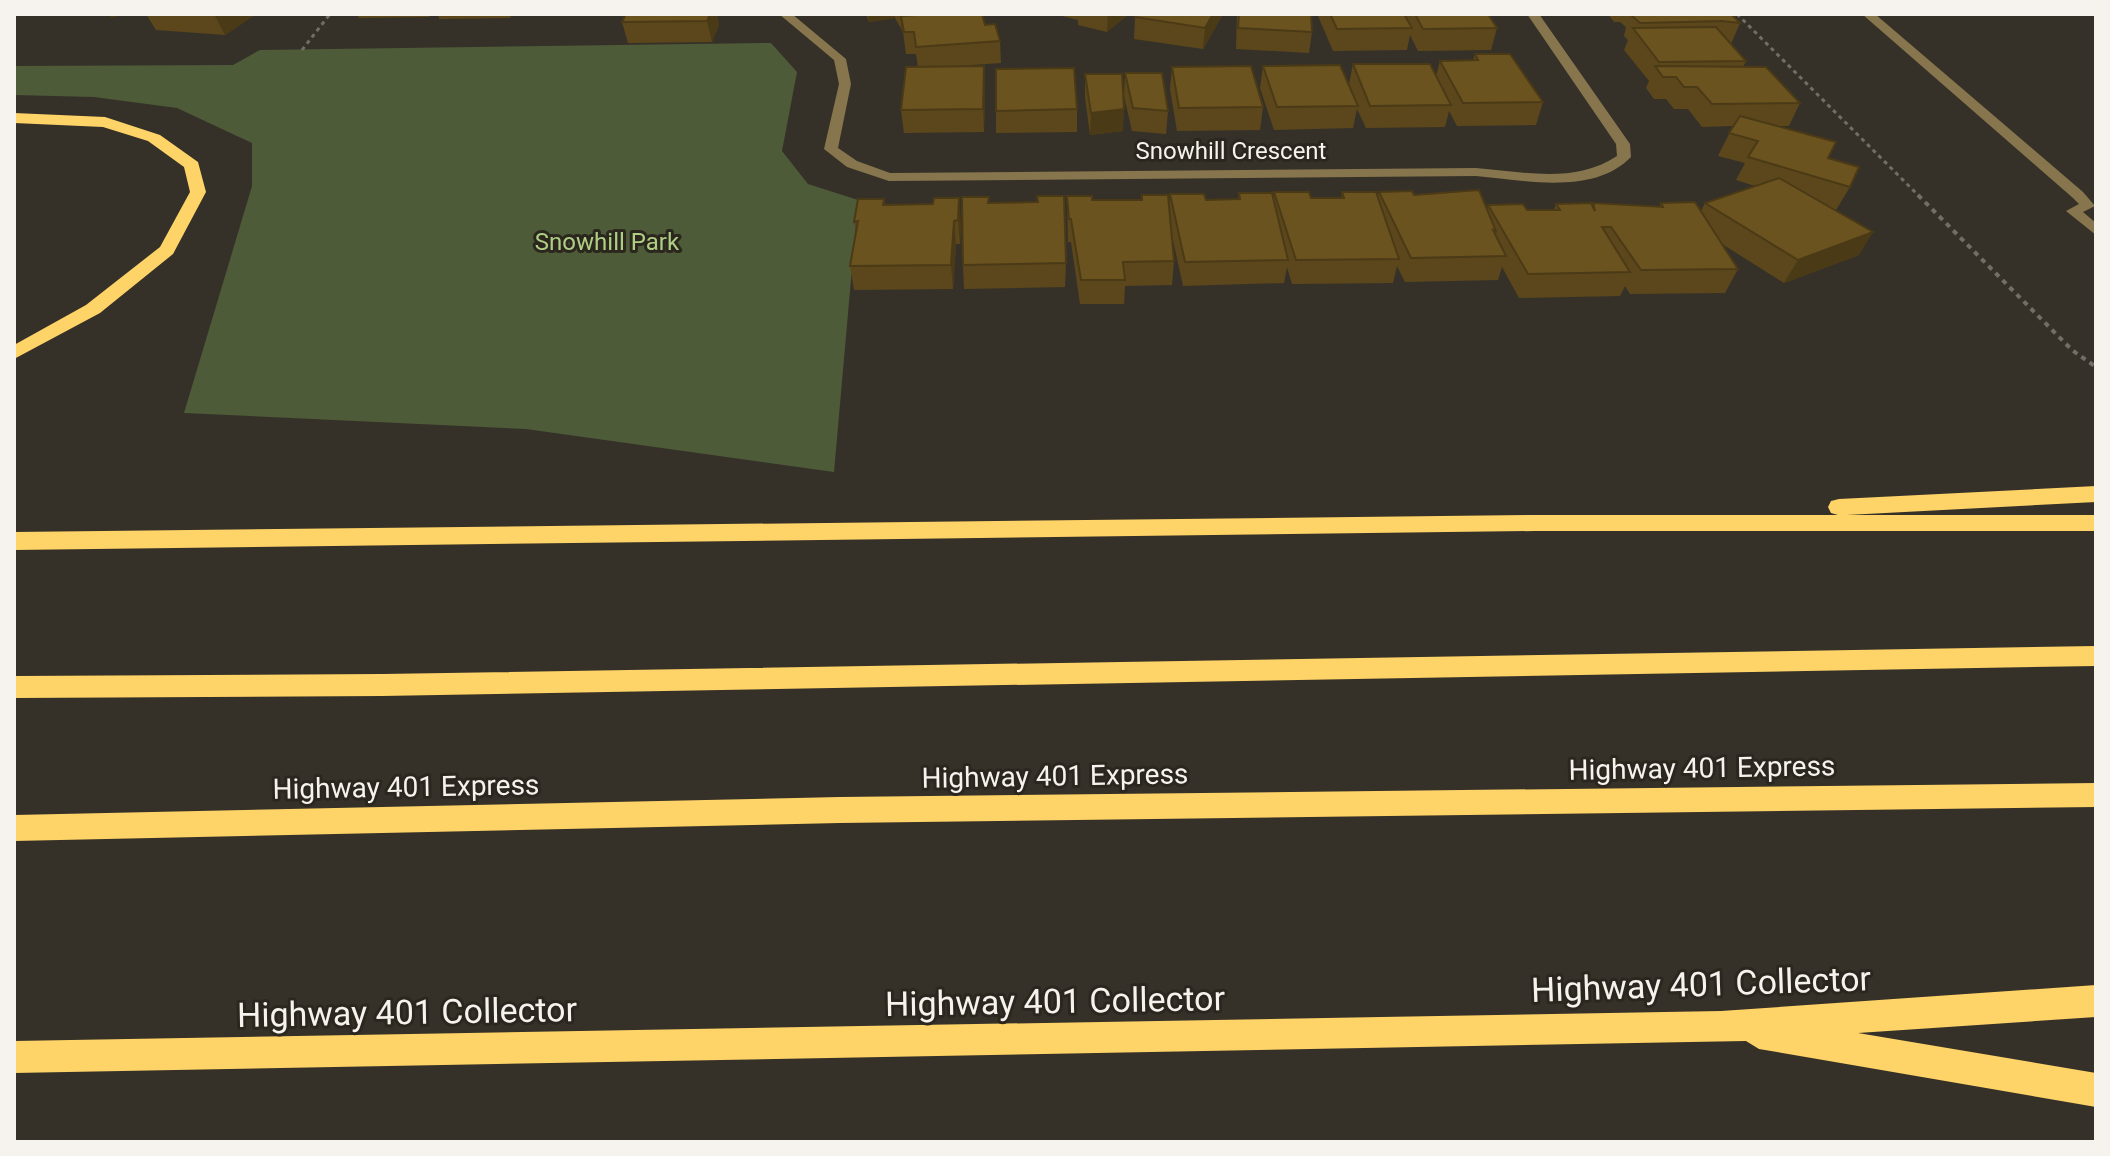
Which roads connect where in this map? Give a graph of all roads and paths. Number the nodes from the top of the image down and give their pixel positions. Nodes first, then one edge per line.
1 (330, 14) edge
2 (785, 14) edge
3 (1533, 14) edge
4 (1737, 14) edge
5 (1868, 14) edge
6 (302, 50) dead end
7 (14, 118) edge
8 (2096, 231) edge
9 (14, 353) edge
10 (2096, 367) edge
11 (2096, 494) edge
12 (1534, 523) junction
13 (2096, 523) edge
14 (14, 541) edge
15 (2096, 656) edge
16 (14, 687) edge
17 (2096, 795) edge
18 (14, 828) edge
19 (2096, 1001) edge
20 (1721, 1027) junction
21 (14, 1057) edge
22 (2096, 1090) edge

1 - 6 path
2 - 3 street, Snowhill Crescent
4 - 10 path
5 - 8 street
7 - 9 highway
11 - 12 highway
12 - 13 highway
12 - 14 highway
15 - 16 highway
17 - 18 highway, Highway 401 Express
19 - 20 highway, Highway 401 Collector
20 - 21 highway, Highway 401 Collector
20 - 22 highway

